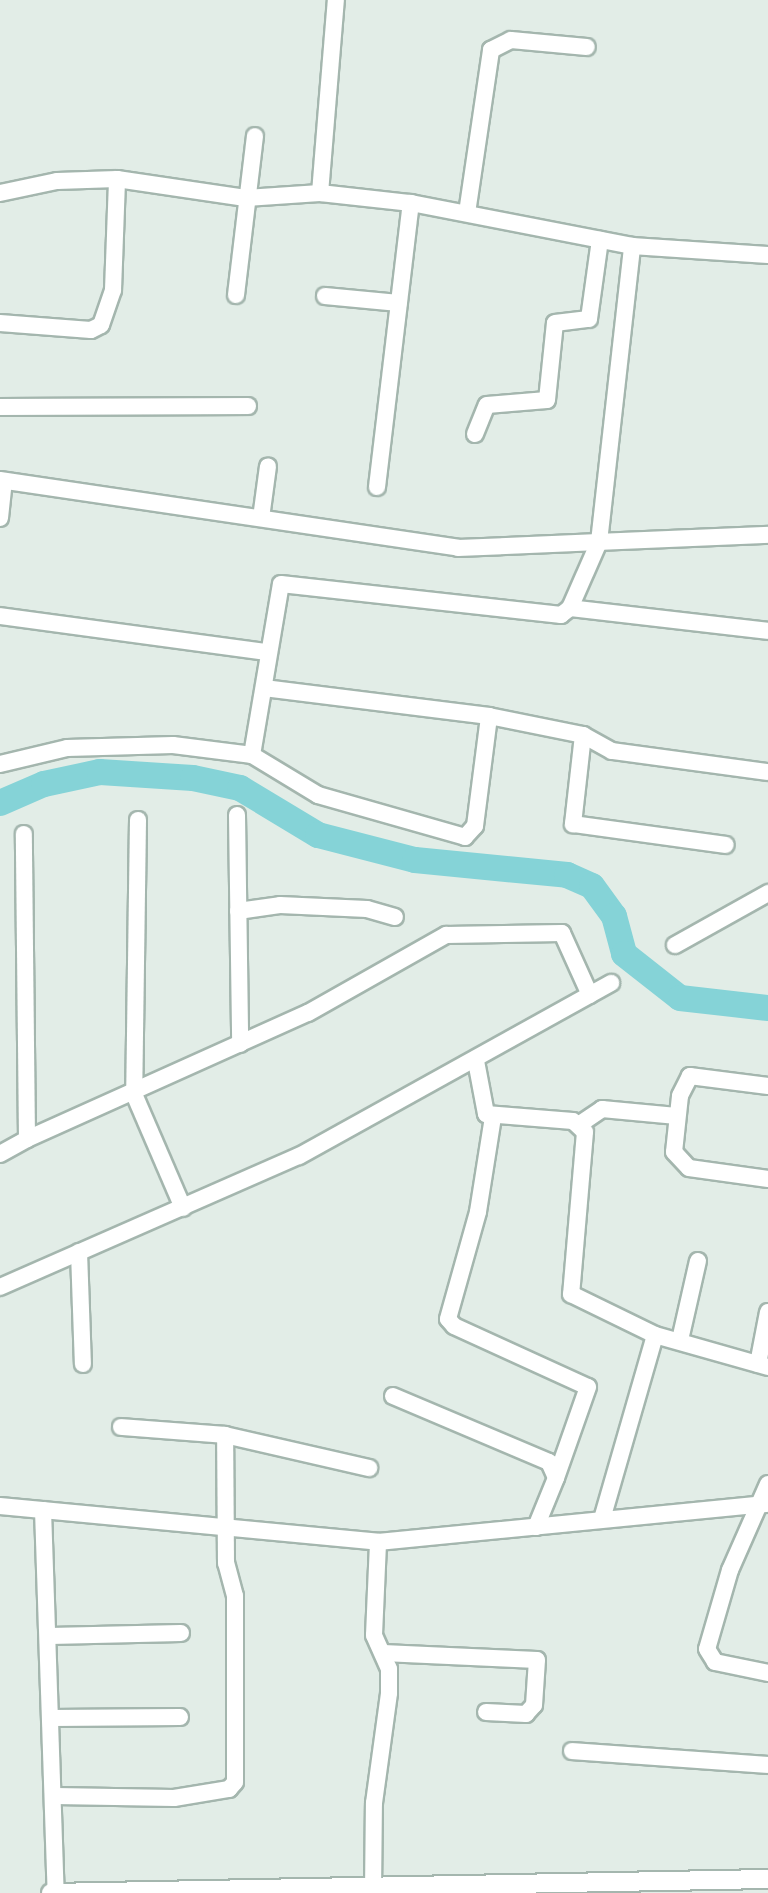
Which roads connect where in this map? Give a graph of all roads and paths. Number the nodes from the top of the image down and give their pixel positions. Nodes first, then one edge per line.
1 (336, 0) edge
2 (587, 47) dead end
3 (255, 136) dead end
4 (117, 179) junction
5 (0, 193) edge
6 (320, 193) junction
7 (246, 198) junction
8 (411, 203) junction
9 (467, 213) junction
10 (600, 240) junction
11 (632, 246) junction
12 (768, 255) edge
13 (236, 295) dead end
14 (325, 296) dead end
15 (399, 303) junction
16 (0, 323) edge
17 (248, 406) dead end
18 (0, 407) edge
19 (475, 434) dead end
20 (268, 466) dead end
21 (2, 481) edge
22 (377, 487) dead end
23 (0, 518) edge
24 (261, 518) junction
25 (768, 535) edge
26 (599, 542) junction
27 (570, 608) junction
28 (0, 616) edge
29 (768, 631) edge
30 (265, 652) junction
31 (264, 688) junction
32 (489, 716) junction
33 (583, 735) junction
34 (252, 755) junction
35 (0, 764) edge
36 (768, 772) edge
37 (237, 815) dead end
38 (138, 820) dead end
39 (24, 834) dead end
40 (726, 845) dead end
41 (768, 893) edge
42 (238, 911) junction
43 (395, 917) dead end
44 (675, 945) dead end
45 (611, 983) dead end
46 (590, 995) junction
47 (240, 1044) junction
48 (476, 1061) junction
49 (768, 1086) edge
50 (135, 1094) junction
51 (677, 1116) junction
52 (493, 1117) junction
53 (580, 1124) junction
54 (27, 1139) junction
55 (0, 1154) edge
56 (768, 1179) edge
57 (183, 1208) junction
58 (79, 1252) junction
59 (698, 1261) dead end
60 (0, 1287) edge
61 (768, 1312) edge
62 (655, 1335) junction
63 (680, 1340) junction
64 (83, 1364) dead end
65 (763, 1365) edge
66 (393, 1396) dead end
67 (120, 1427) dead end
68 (225, 1435) junction
69 (369, 1468) dead end
70 (556, 1478) junction
71 (768, 1484) edge
72 (762, 1505) edge
73 (0, 1506) edge
74 (43, 1510) junction
75 (602, 1519) junction
76 (536, 1527) junction
77 (226, 1531) junction
78 (378, 1542) junction
79 (181, 1633) dead end
80 (50, 1636) junction
81 (383, 1653) junction
82 (768, 1673) edge
83 (486, 1712) dead end
84 (180, 1717) dead end
85 (52, 1718) junction
86 (572, 1751) dead end
87 (768, 1765) edge
88 (55, 1796) junction
89 (768, 1879) edge
90 (608, 1888) edge
91 (373, 1891) edge
92 (56, 1892) edge
93 (51, 1893) edge

1 - 6 street
2 - 9 street
3 - 7 street
4 - 5 street
4 - 7 street
4 - 16 street
6 - 7 street
6 - 8 street
7 - 13 street
8 - 9 street
8 - 15 street
9 - 10 street
10 - 11 street
10 - 19 street
11 - 12 street
11 - 26 street
14 - 15 street
15 - 22 street
17 - 18 street
20 - 24 street
21 - 23 street
21 - 24 street
24 - 26 street
25 - 26 street
26 - 27 street
27 - 29 street
27 - 30 street
28 - 30 street
30 - 31 street
31 - 32 street
31 - 34 street
32 - 33 street
32 - 34 street
33 - 36 street
33 - 40 street
34 - 35 street
37 - 42 street
38 - 50 street
39 - 54 street
41 - 44 street
42 - 43 street
42 - 47 street
45 - 46 street
46 - 47 street
46 - 48 street
47 - 50 street
48 - 52 street
48 - 57 street
49 - 51 street
50 - 54 street
50 - 57 street
51 - 53 street
51 - 56 street
52 - 53 street
52 - 70 street
53 - 62 street
54 - 55 street
57 - 58 street
58 - 60 street
58 - 64 street
59 - 63 street
61 - 65 street
62 - 63 street
62 - 75 street
63 - 65 street
66 - 70 street
67 - 68 street
68 - 69 street
68 - 77 street
70 - 76 street
71 - 72 street
72 - 75 street
72 - 82 street
73 - 74 street
74 - 77 street
74 - 80 street
75 - 76 street
76 - 78 street
77 - 78 street
77 - 88 street
78 - 81 street
79 - 80 street
80 - 85 street
81 - 83 street
81 - 91 street
84 - 85 street
85 - 88 street
86 - 87 street
88 - 92 street
89 - 90 main road
90 - 91 main road
91 - 92 main road
92 - 93 main road

